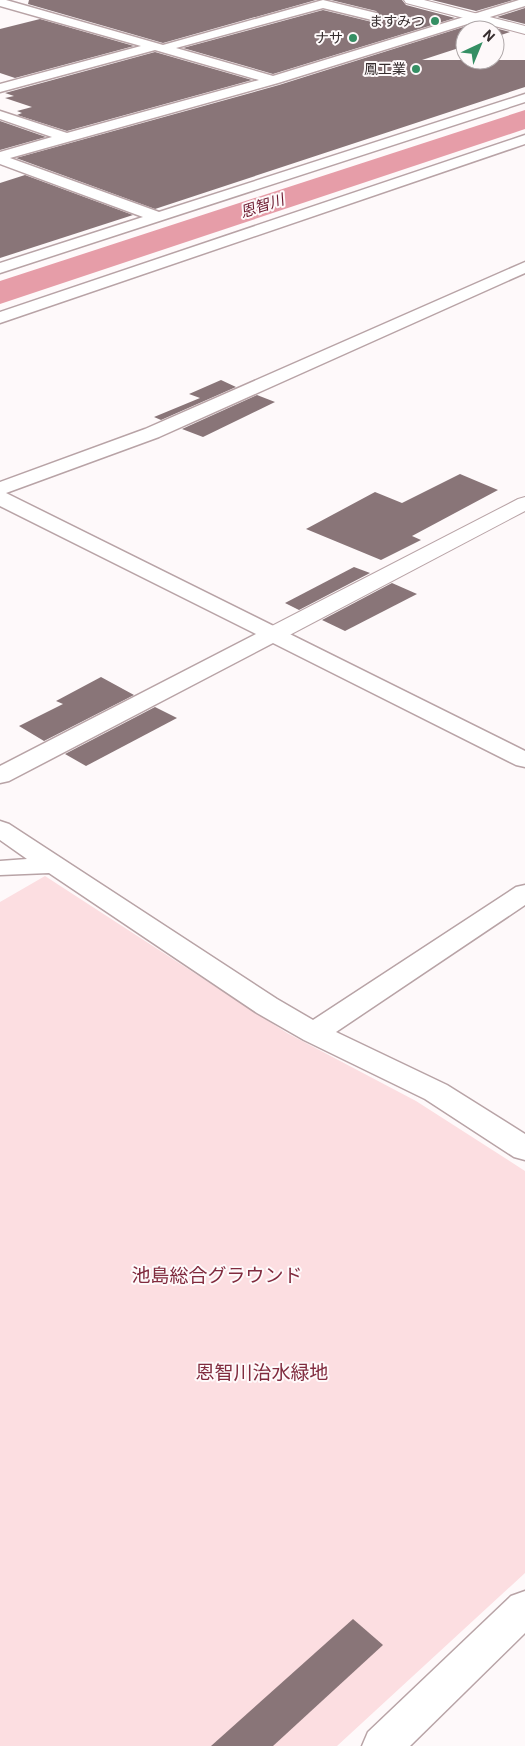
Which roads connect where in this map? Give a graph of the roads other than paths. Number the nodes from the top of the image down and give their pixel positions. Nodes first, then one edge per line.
1 (27, 0) edge
2 (410, 0) edge
3 (525, 2) edge
4 (4, 3) edge
5 (372, 16) dead end
6 (478, 18) junction
7 (525, 30) edge
8 (160, 47) junction
9 (273, 80) junction
10 (0, 88) edge
11 (525, 98) edge
12 (0, 115) edge
13 (66, 137) junction
14 (525, 139) edge
15 (0, 158) edge
16 (159, 217) junction
17 (525, 267) edge
18 (0, 268) edge
19 (0, 318) edge
20 (0, 489) edge
21 (0, 498) edge
22 (525, 503) edge
23 (274, 634) junction
24 (525, 760) edge
25 (0, 776) edge
26 (0, 829) edge
27 (56, 865) junction
28 (1, 869) edge
29 (525, 893) edge
30 (314, 1033) junction
31 (525, 1149) edge
32 (525, 1608) edge
33 (382, 1746) edge

1 - 4 street
2 - 6 street
3 - 6 street
4 - 8 street
5 - 8 street
6 - 7 street
6 - 9 street
8 - 9 street
8 - 10 street
9 - 13 street
11 - 16 street
12 - 13 street
13 - 15 street
14 - 19 street
15 - 16 street
16 - 18 street
17 - 20 street
21 - 23 street
22 - 23 street
23 - 24 street
23 - 25 street
26 - 27 street
27 - 28 street
27 - 30 street
29 - 30 street
30 - 31 street
32 - 33 street

